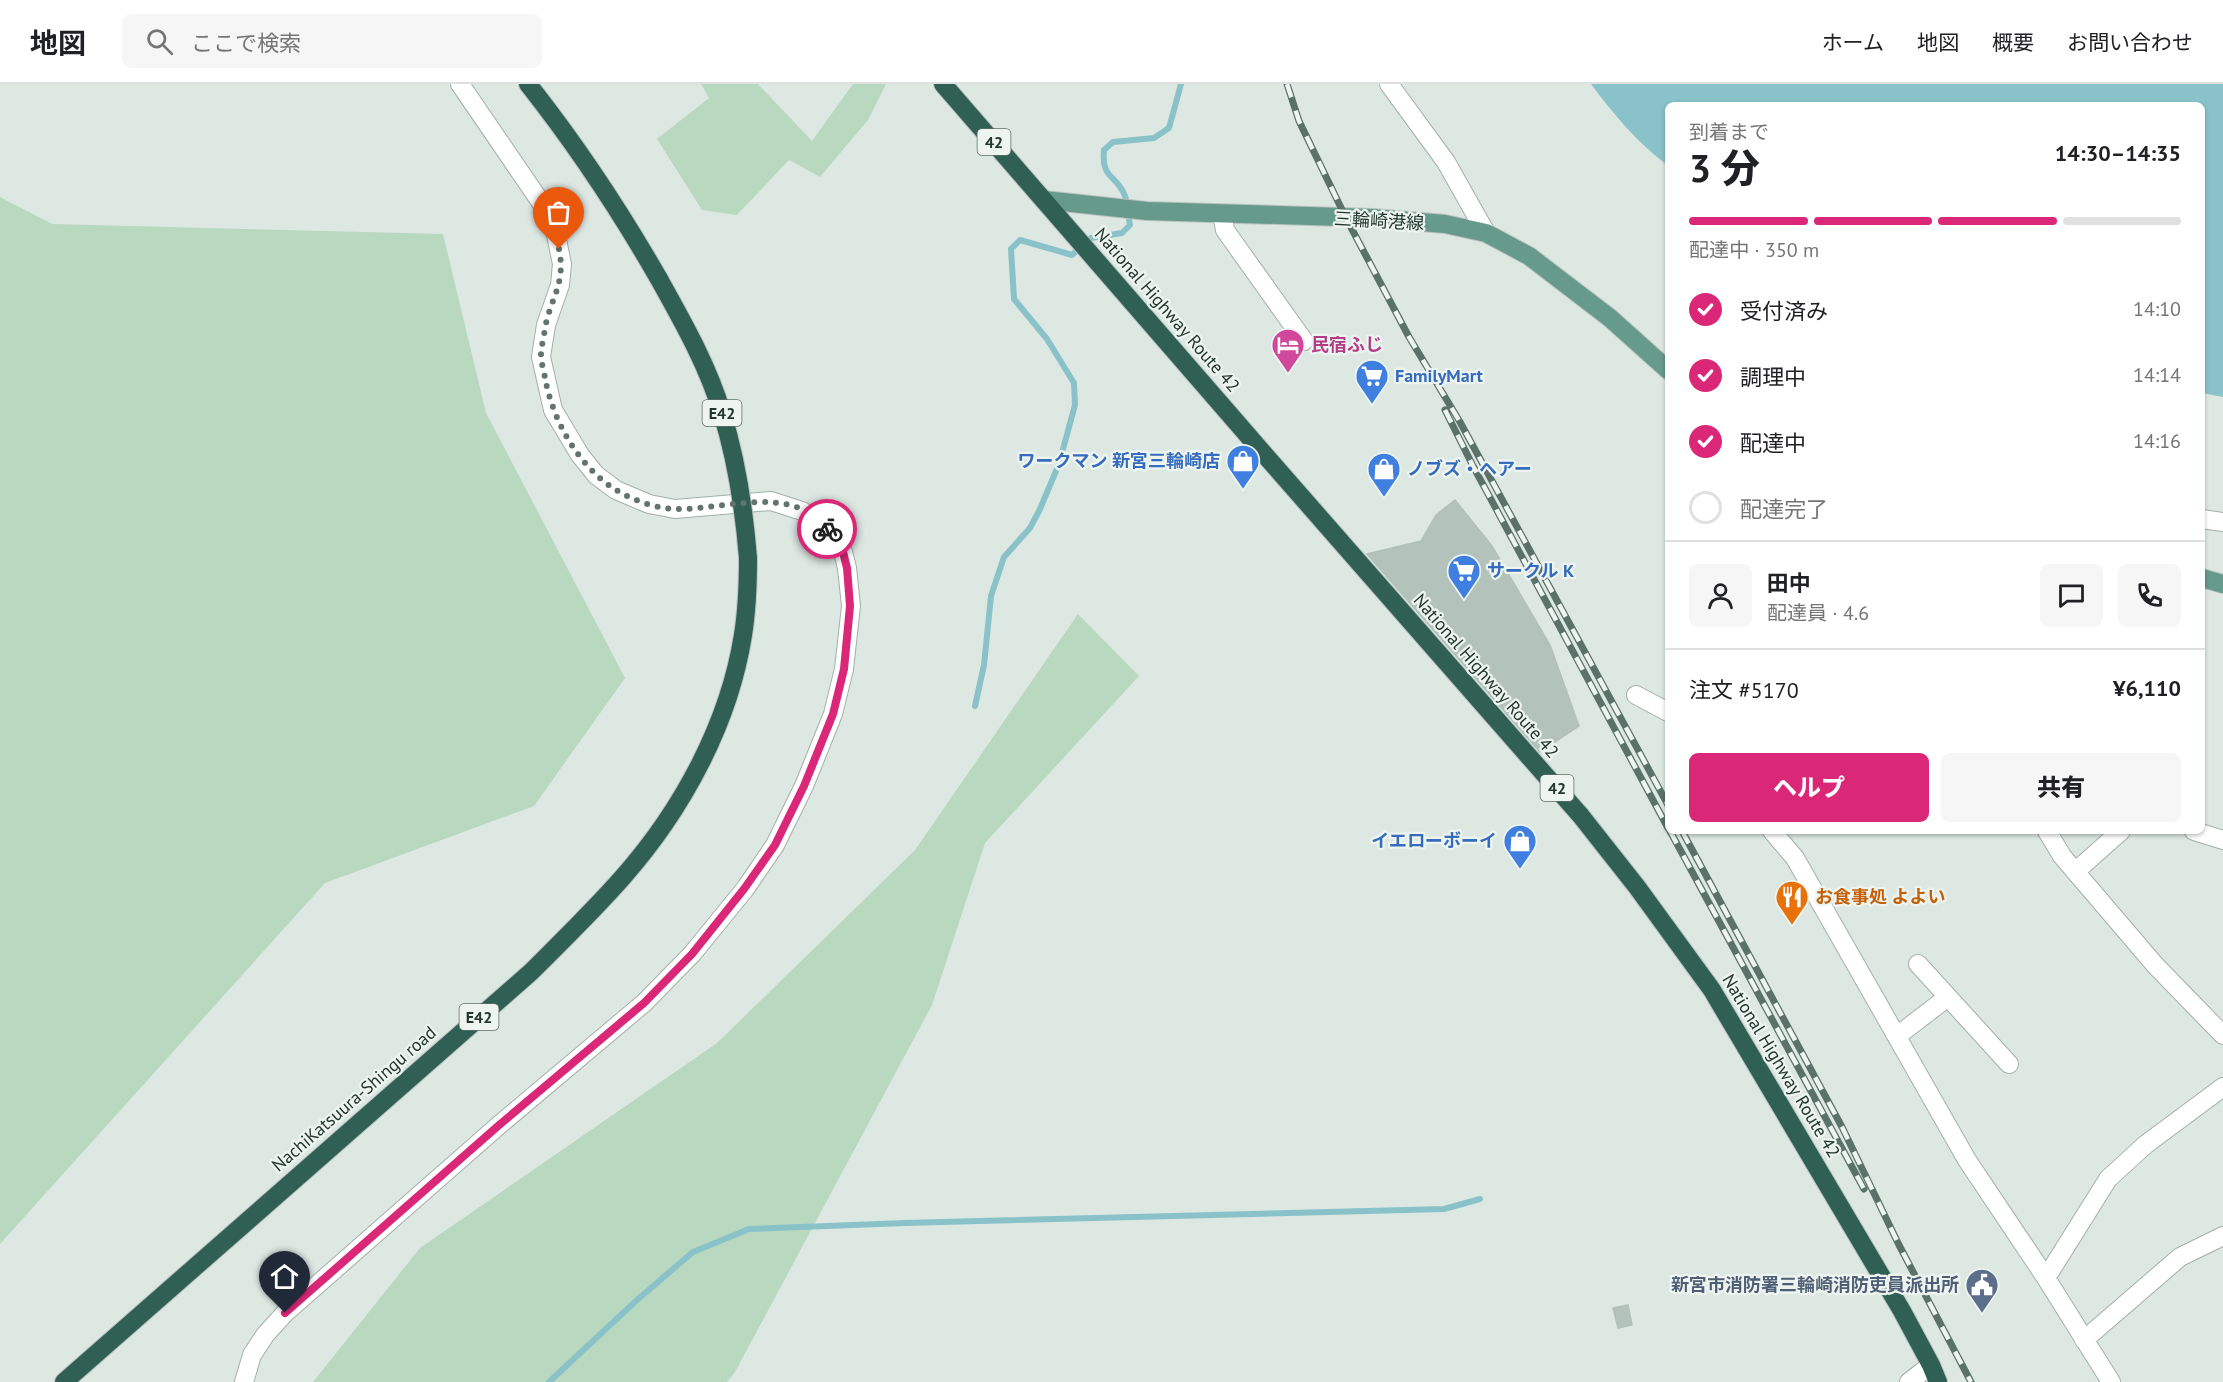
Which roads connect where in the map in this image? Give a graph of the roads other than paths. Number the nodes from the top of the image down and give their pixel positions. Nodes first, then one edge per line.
1 (460, 84) edge
2 (528, 84) edge
3 (943, 84) edge
4 (1389, 84) edge
5 (1044, 200) junction
6 (1222, 214) junction
7 (1486, 233) junction
8 (1304, 341) dead end
9 (1665, 367) edge
10 (2205, 519) edge
11 (2223, 522) edge
12 (2205, 579) edge
13 (2223, 584) edge
14 (1636, 694) dead end
15 (1665, 709) edge
16 (1775, 834) edge
17 (2049, 834) edge
18 (2118, 834) edge
19 (2204, 834) edge
20 (2223, 840) edge
21 (2076, 871) junction
22 (1918, 964) dead end
23 (1948, 998) junction
24 (2223, 1035) edge
25 (1897, 1036) junction
26 (2008, 1064) dead end
27 (2223, 1087) edge
28 (2223, 1236) edge
29 (2046, 1278) junction
30 (2084, 1341) junction
31 (1931, 1365) junction
32 (64, 1382) edge
33 (244, 1382) edge
34 (1909, 1382) edge
35 (1938, 1382) edge
36 (2111, 1382) edge

1 - 33 street
2 - 32 highway, NachiKatsuura-Shingu road / E42, bridge
3 - 5 highway, National Highway Route 42 / 42
4 - 7 street
5 - 6 main road, 三輪崎港線
5 - 31 highway, National Highway Route 42 / 42
6 - 7 main road, 三輪崎港線
6 - 8 street
7 - 9 main road, 三輪崎港線
10 - 11 street
12 - 13 main road
14 - 15 street
16 - 25 street
17 - 21 street
18 - 21 street
19 - 20 street
21 - 24 street
22 - 23 street
23 - 25 street
23 - 26 street
25 - 29 street
27 - 29 street
28 - 30 street
29 - 30 street
30 - 36 street
31 - 34 street
31 - 35 highway, National Highway Route 42 / 42

